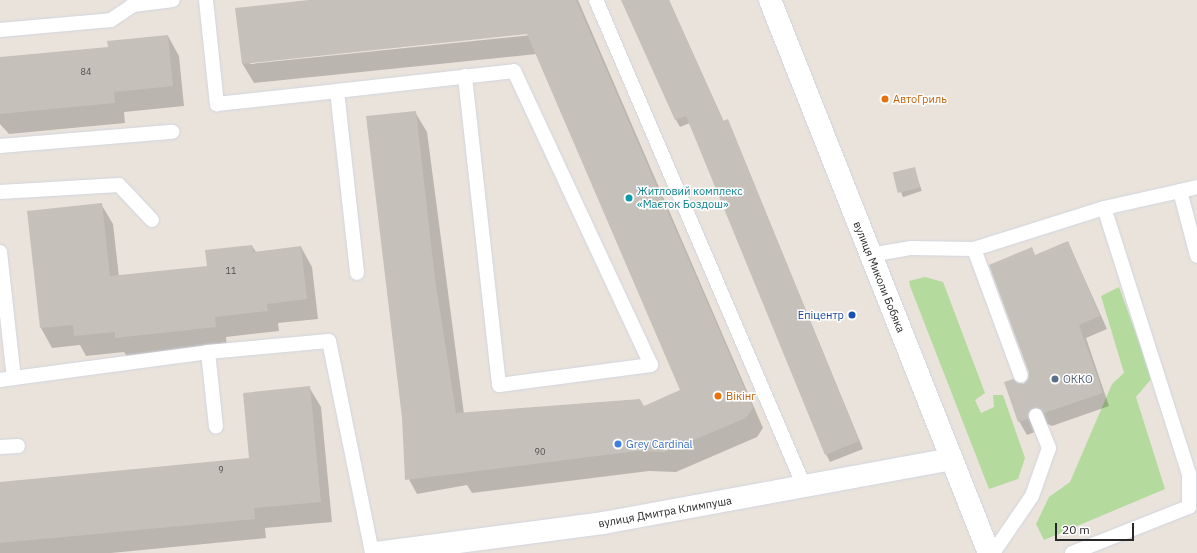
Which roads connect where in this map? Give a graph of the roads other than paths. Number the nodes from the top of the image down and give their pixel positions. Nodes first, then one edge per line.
1 (174, 0) edge
2 (206, 0) edge
3 (596, 0) edge
4 (770, 0) edge
5 (0, 30) edge
6 (465, 76) junction
7 (336, 90) junction
8 (172, 132) dead end
9 (0, 146) edge
10 (1197, 187) edge
11 (1180, 190) junction
12 (0, 192) edge
13 (1104, 208) junction
14 (152, 220) dead end
15 (974, 249) junction
16 (0, 252) edge
17 (870, 254) junction
18 (1197, 256) edge
19 (358, 273) dead end
20 (208, 352) junction
21 (1021, 376) dead end
22 (14, 378) junction
23 (0, 380) edge
24 (1036, 416) dead end
25 (216, 427) dead end
26 (18, 446) dead end
27 (0, 447) edge
28 (951, 459) junction
29 (804, 486) junction
30 (1077, 552) edge
31 (372, 553) edge
32 (376, 553) edge
33 (989, 553) edge
34 (993, 553) edge

1 - 5 lane
2 - 7 lane
3 - 29 lane
4 - 17 street, вулиця Миколи Бобяка
6 - 6 lane
6 - 7 lane
7 - 19 lane
8 - 9 lane
10 - 11 lane
11 - 13 lane
11 - 18 lane
12 - 14 lane
13 - 15 lane
13 - 30 lane
15 - 17 lane
15 - 21 lane
16 - 22 lane
17 - 28 street, вулиця Миколи Бобяка
20 - 22 lane
20 - 25 lane
20 - 31 lane
22 - 23 lane
24 - 34 lane
26 - 27 lane
28 - 29 street, вулиця Дмитра Климпуша
28 - 33 street, вулиця Миколи Бобяка
29 - 32 street, вулиця Дмитра Климпуша

